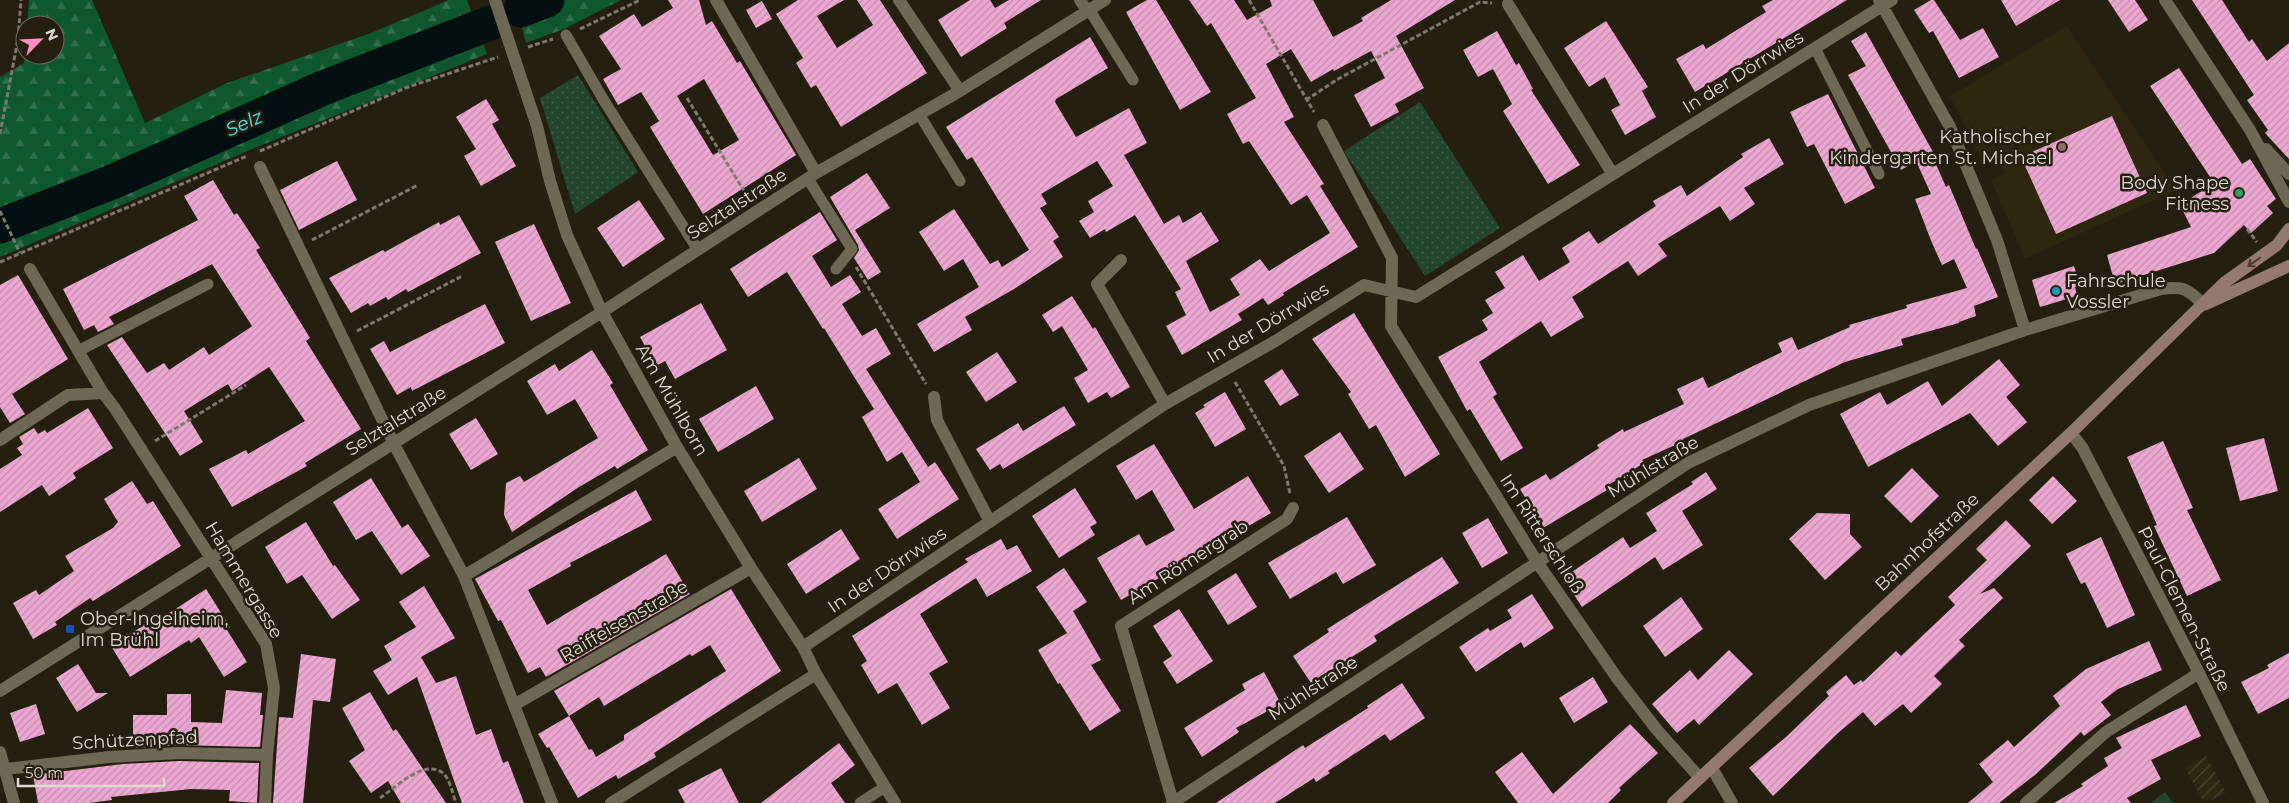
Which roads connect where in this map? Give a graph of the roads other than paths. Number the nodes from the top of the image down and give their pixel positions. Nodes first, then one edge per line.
1 (495, 0) edge
2 (716, 0) edge
3 (899, 0) edge
4 (1080, 0) edge
5 (1105, 0) edge
6 (2164, 0) edge
7 (1884, 2) edge
8 (1508, 4) road end
9 (1089, 12) junction
10 (566, 35) road end
11 (1815, 48) junction
12 (1133, 80) dead end
13 (960, 91) junction
14 (919, 114) junction
15 (1323, 126) road end
16 (2250, 130) junction
17 (260, 166) dead end
18 (1612, 173) junction
19 (1879, 174) dead end
20 (2289, 174) edge
21 (812, 176) junction
22 (960, 181) dead end
23 (2289, 202) edge
24 (2289, 229) edge
25 (698, 250) junction
26 (1121, 260) dead end
27 (2289, 266) edge
28 (836, 268) dead end
29 (30, 269) dead end
30 (208, 284) dead end
31 (1390, 291) junction
32 (2204, 305) junction
33 (602, 312) junction
34 (2025, 330) junction
35 (78, 351) junction
36 (102, 393) junction
37 (934, 397) road end
38 (1165, 404) junction
39 (2071, 433) junction
40 (0, 440) edge
41 (394, 444) junction
42 (677, 447) junction
43 (1293, 508) road end
44 (990, 522) junction
45 (210, 558) junction
46 (1537, 562) junction
47 (751, 568) junction
48 (464, 576) junction
49 (803, 647) junction
50 (2199, 673) junction
51 (816, 674) junction
52 (0, 691) edge
53 (514, 705) junction
54 (0, 752) edge
55 (267, 755) junction
56 (6, 768) junction
57 (1712, 768) junction
58 (1700, 778) junction
59 (885, 787) junction
60 (1172, 802) edge
61 (14, 803) edge
62 (265, 803) edge
63 (552, 803) edge
64 (611, 803) edge
65 (860, 803) edge
66 (895, 803) edge
67 (1673, 803) edge
68 (1732, 803) edge
69 (2026, 803) edge
70 (2263, 803) edge

1 - 33 street, Am Mühlborn
2 - 21 street, Selztalstraße
3 - 13 street
4 - 9 street
5 - 9 street, Selztalstraße
6 - 16 street
7 - 11 street, In der Dörrwies
7 - 34 street
8 - 18 street
9 - 12 lane
9 - 13 street, Selztalstraße
10 - 25 lane
11 - 18 street, In der Dörrwies
11 - 19 lane
13 - 14 street, Selztalstraße
14 - 21 street, Selztalstraße
14 - 22 lane
15 - 31 street
16 - 20 street
16 - 23 street
17 - 41 street
18 - 31 street, In der Dörrwies
21 - 25 street, Selztalstraße
21 - 28 lane, Selztalstraße
24 -> 32 street, Bahnhofstraße
25 - 33 street, Selztalstraße
26 - 38 street
27 - 32 street, Bahnhofstraße
29 - 35 street, Hammergasse
30 - 35 lane
31 - 38 street, In der Dörrwies
31 - 46 street, Im Ritterschloß
32 - 34 street, Mühlstraße
32 - 39 street, Bahnhofstraße
33 - 41 street, Selztalstraße
33 - 42 street, Am Mühlborn
34 - 46 street, Mühlstraße
35 - 36 street, Hammergasse
36 - 40 street
36 - 45 street, Hammergasse
37 - 44 street
38 - 44 street, In der Dörrwies
39 - 50 street, Paul-Clemen-Straße
39 - 57 street, Bahnhofstraße
41 - 45 street, Selztalstraße
41 - 48 street
42 - 47 street, Am Mühlborn
42 - 48 street
43 - 60 street, Am Römergrab
44 - 49 street, In der Dörrwies
45 - 52 street, Selztalstraße
45 - 55 street, Hammergasse
46 - 58 street, Im Ritterschloß
46 - 60 street, Mühlstraße
47 - 49 street, Am Mühlborn
47 - 53 street, Raiffeisenstraße
48 - 53 street
49 - 51 street, Am Mühlborn
50 - 69 street
50 - 70 street, Paul-Clemen-Straße
51 - 59 street, Am Mühlborn
51 - 64 street
53 - 63 street
54 - 56 street
55 - 56 street, Schützenpfad
55 - 62 street, Hammergasse
56 - 61 street
57 - 58 street, Bahnhofstraße
57 - 68 street
58 - 67 street, Bahnhofstraße
59 - 65 lane
59 - 66 street, Am Mühlborn

